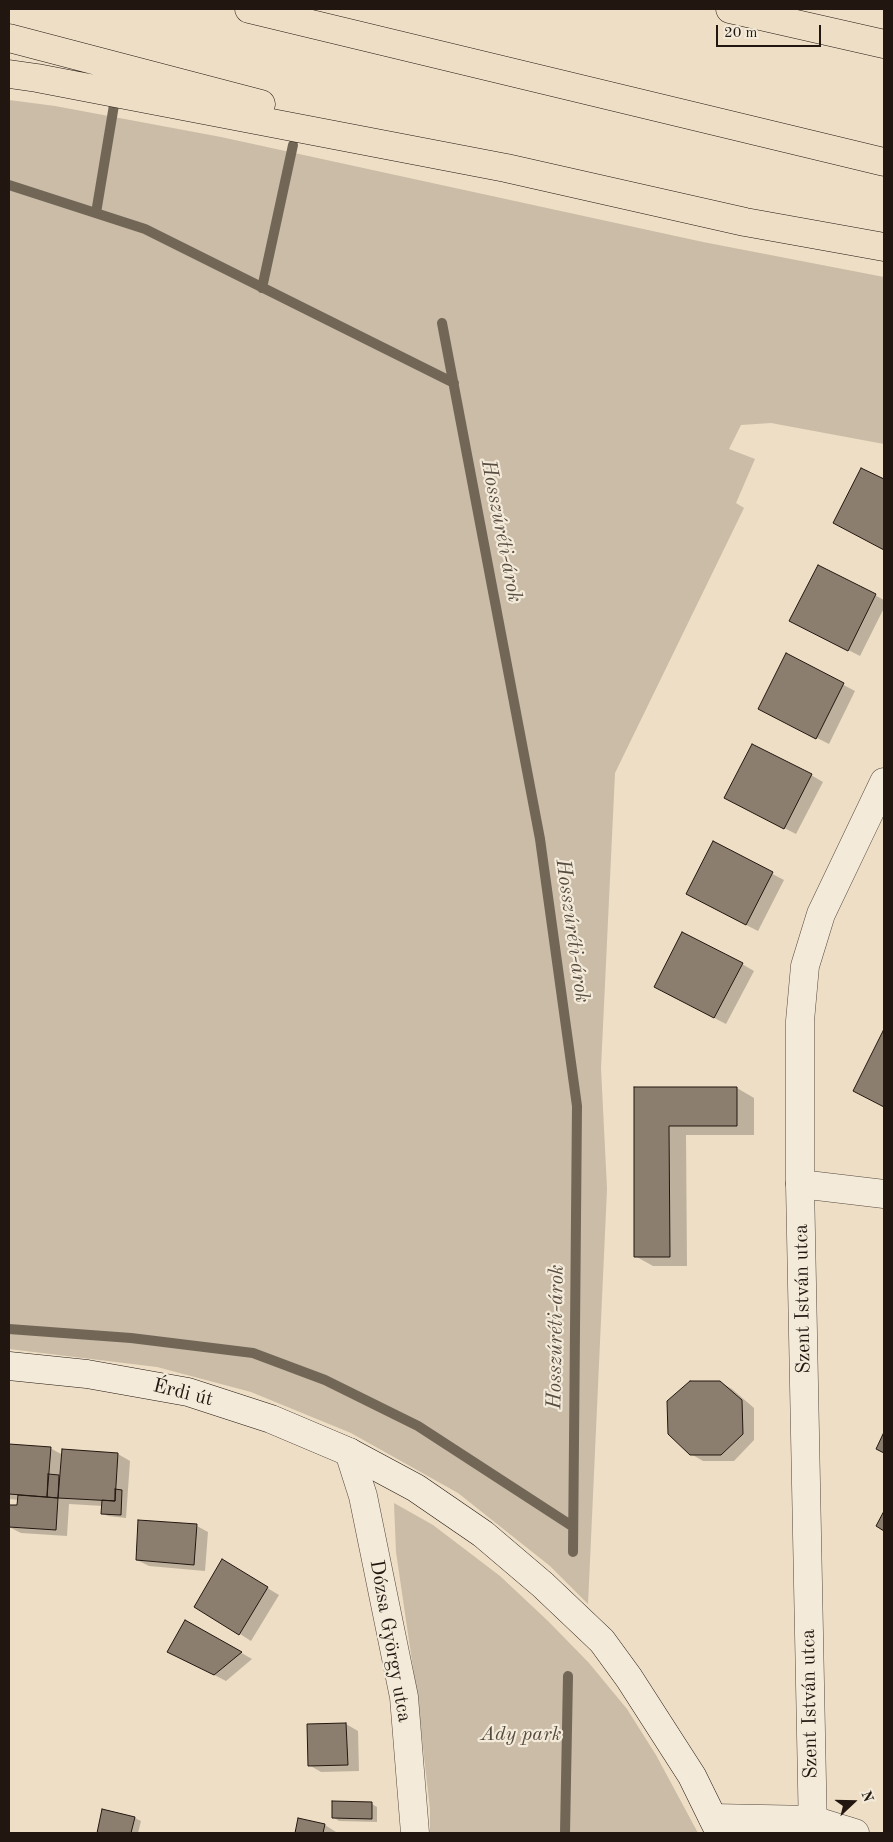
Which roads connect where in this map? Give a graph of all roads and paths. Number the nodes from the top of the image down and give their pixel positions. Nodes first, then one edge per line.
1 (248, 9) edge
2 (730, 9) edge
3 (9, 38) edge
4 (884, 44) edge
5 (9, 74) edge
6 (884, 162) edge
7 (506, 168) junction
8 (884, 247) edge
9 (884, 782) edge
10 (800, 1184) junction
11 (884, 1194) edge
12 (9, 1366) edge
13 (349, 1452) junction
14 (717, 1825) edge
15 (813, 1826) edge
16 (415, 1833) edge
17 (855, 1833) edge

1 - 6 highway
2 - 4 highway
3 - 7 highway
5 - 7 highway
7 - 8 highway
9 - 10 street, Szent István utca
10 - 11 street
10 - 15 street, Szent István utca
12 - 13 street, Érdi út
13 - 14 street, Érdi út
13 - 16 street, Dózsa György utca
14 - 15 street
15 - 17 street

